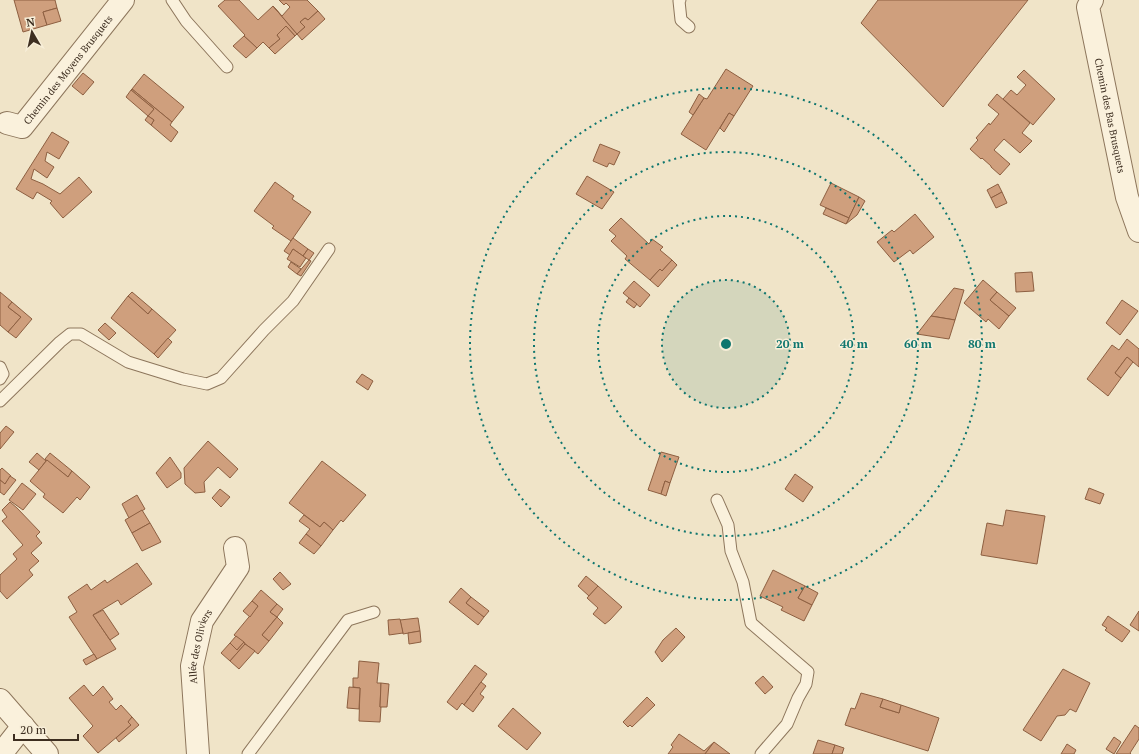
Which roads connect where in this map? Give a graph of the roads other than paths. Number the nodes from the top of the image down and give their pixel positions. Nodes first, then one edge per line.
1 (122, 0) edge
2 (172, 0) edge
3 (680, 0) edge
4 (1086, 2) edge
5 (689, 27) dead end
6 (227, 68) dead end
7 (7, 123) dead end
8 (1139, 231) edge
9 (329, 249) dead end
10 (0, 366) edge
11 (0, 378) edge
12 (0, 401) edge
13 (717, 500) dead end
14 (235, 548) dead end
15 (374, 612) dead end
16 (0, 700) edge
17 (23, 726) junction
18 (1, 754) edge
19 (48, 754) edge
20 (198, 754) edge
21 (248, 754) edge
22 (761, 754) edge

1 - 7 street, Chemin des Moyens Brusquets
2 - 6 lane
3 - 5 lane
4 - 8 street, Chemin des Bas Brusquets
9 - 12 lane
10 - 11 lane
13 - 22 lane
14 - 20 street, Allée des Oliviers
15 - 21 lane
16 - 17 street
17 - 18 street
17 - 19 street

